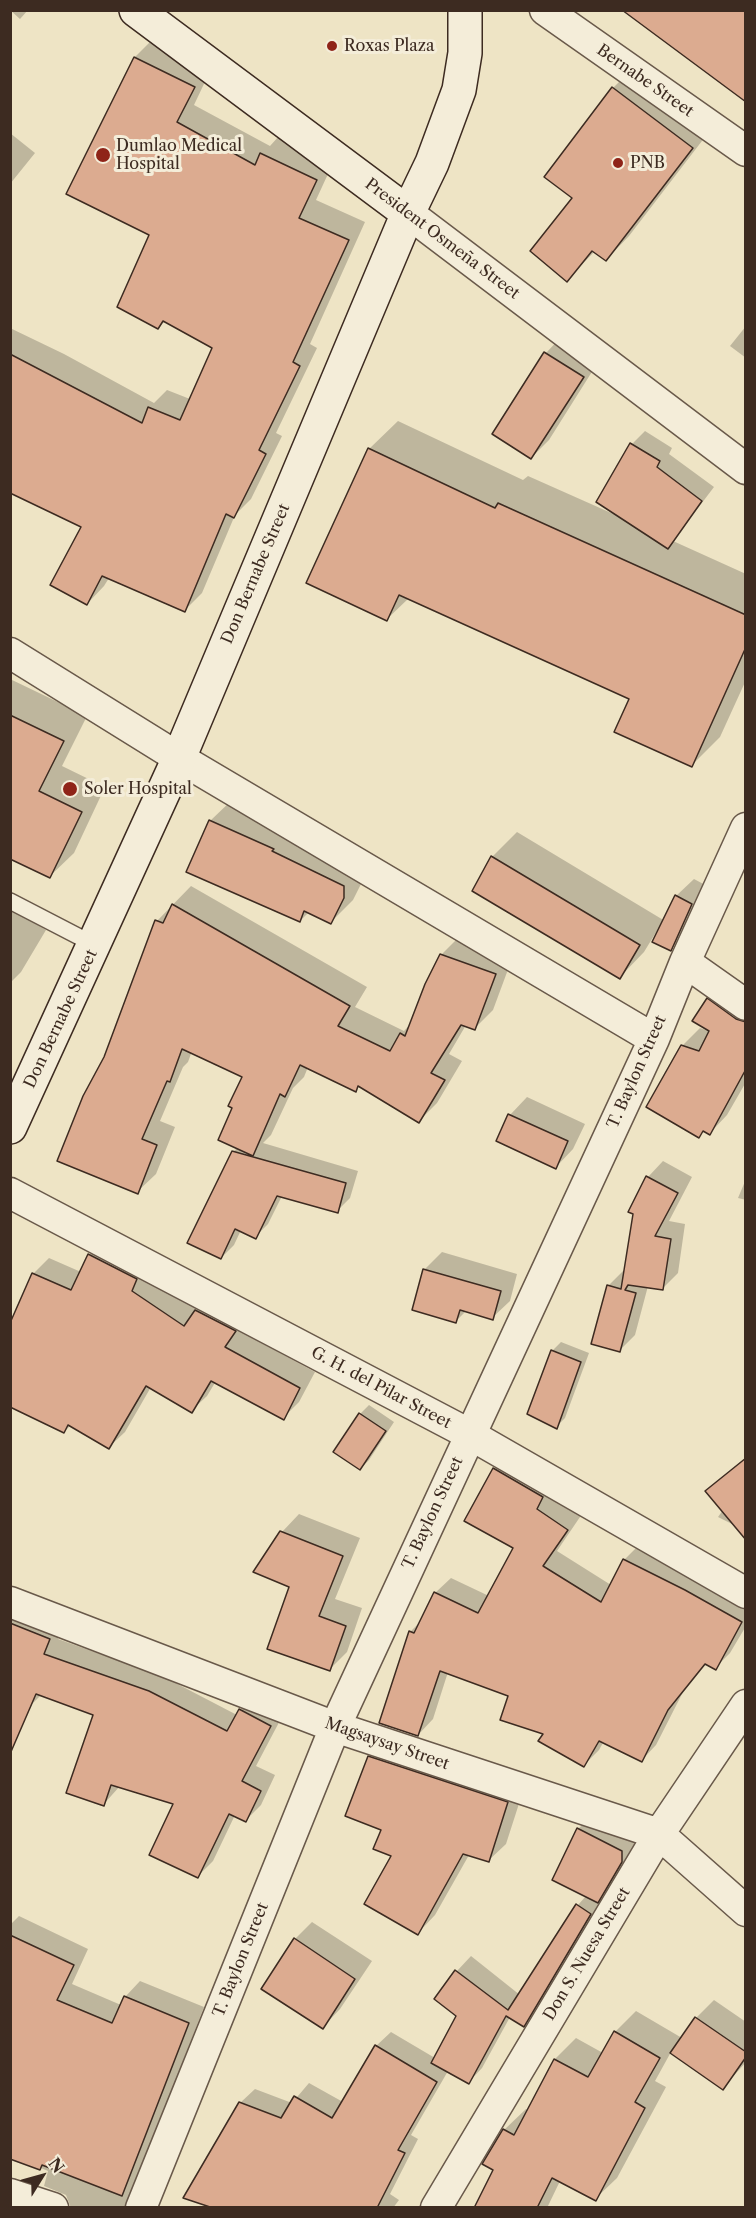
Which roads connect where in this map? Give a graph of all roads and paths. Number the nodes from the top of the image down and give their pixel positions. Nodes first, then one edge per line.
1 (136, 10) edge
2 (465, 10) edge
3 (545, 10) edge
4 (746, 151) edge
5 (408, 213) junction
6 (746, 469) edge
7 (10, 653) edge
8 (179, 758) junction
9 (746, 828) edge
10 (10, 901) edge
11 (95, 945) junction
12 (685, 962) junction
13 (746, 1005) edge
14 (654, 1039) junction
15 (10, 1127) edge
16 (10, 1192) edge
17 (469, 1434) junction
18 (746, 1593) edge
19 (10, 1602) edge
20 (746, 1705) edge
21 (335, 1727) junction
22 (659, 1834) junction
23 (746, 1911) edge
24 (10, 2194) edge
25 (53, 2208) edge
26 (141, 2208) edge
27 (436, 2208) edge

1 - 5 main road, President Osmeña Street
2 - 5 main road, Don Bernabe Street
3 - 4 street, Bernabe Street
5 - 6 street, President Osmeña Street
5 - 8 main road, Don Bernabe Street
7 - 8 street
8 - 11 main road, Don Bernabe Street
8 - 14 street
9 - 12 street, T. Baylon Street
10 - 11 lane
11 - 15 main road, Don Bernabe Street
12 - 13 street
12 - 14 street, T. Baylon Street
14 - 17 street, T. Baylon Street
16 - 17 street, G. H. del Pilar Street
17 - 18 street, G. H. del Pilar Street
17 - 21 street, T. Baylon Street
19 - 21 street, Magsaysay Street
20 - 22 street, Don S. Nuesa Street
21 - 22 street, Magsaysay Street
21 - 26 street, T. Baylon Street
22 - 23 street, Magsaysay Street
22 - 27 street, Don S. Nuesa Street
24 - 25 street

